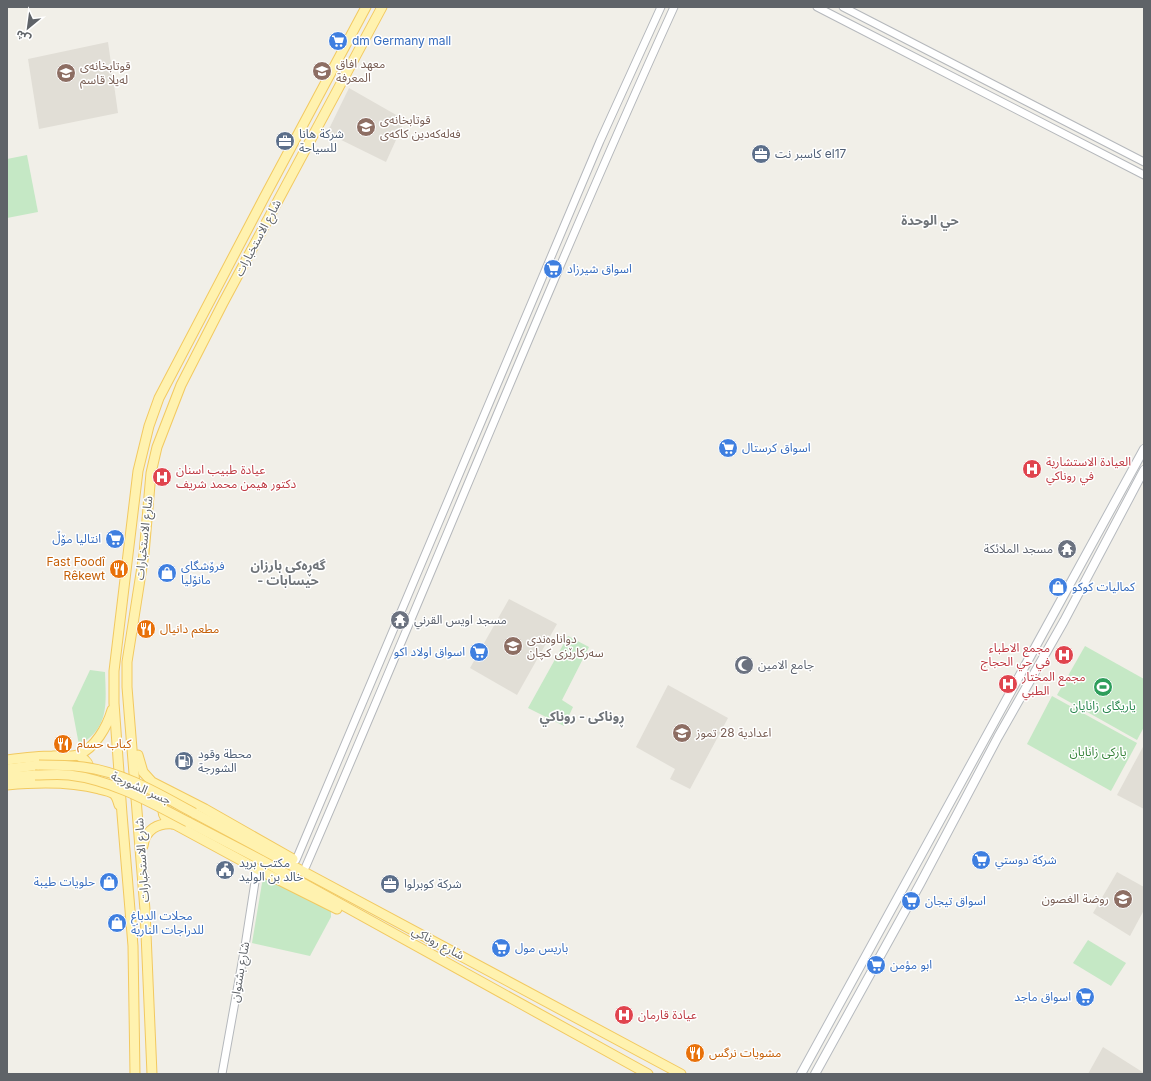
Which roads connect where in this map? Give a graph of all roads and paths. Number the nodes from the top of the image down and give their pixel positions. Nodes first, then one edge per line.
1 (366, 7) edge
2 (382, 7) edge
3 (661, 7) edge
4 (674, 7) edge
5 (817, 7) edge
6 (843, 7) edge
7 (1144, 162) edge
8 (1144, 175) edge
9 (536, 292) junction
10 (547, 296) junction
11 (1144, 449) edge
12 (1144, 470) edge
13 (138, 471) junction
14 (150, 473) junction
15 (1015, 685) junction
16 (1025, 690) junction
17 (114, 703) junction
18 (131, 731) junction
19 (77, 755) junction
20 (7, 760) edge
21 (7, 769) edge
22 (7, 777) edge
23 (68, 783) junction
24 (7, 785) edge
25 (172, 792) junction
26 (194, 813) joint
27 (122, 814) junction
28 (188, 822) joint
29 (174, 824) junction
30 (142, 859) junction
31 (296, 860) junction
32 (306, 866) junction
33 (257, 869) junction
34 (354, 898) junction
35 (372, 921) junction
36 (468, 959) junction
37 (461, 971) junction
38 (135, 1074) edge
39 (152, 1074) edge
40 (222, 1074) edge
41 (648, 1074) edge
42 (681, 1074) edge
43 (801, 1074) edge
44 (815, 1074) edge

1 - 13 main road, شارع الاستخبارات
2 - 14 main road, شارع الاستخبارات
3 - 9 street
4 - 10 street
5 - 8 street
6 - 7 street
9 - 10 street
9 - 31 street
10 - 32 street
11 - 15 main road
12 - 16 main road
13 - 14 main road
13 - 17 main road, شارع الاستخبارات
14 - 18 main road, شارع الاستخبارات
15 - 16 main road
15 - 43 main road
16 - 44 main road
17 - 19 main road
17 - 27 main road, شارع الاستخبارات
18 - 25 main road
18 - 30 main road, شارع الاستخبارات
19 - 20 main road
19 - 23 main road
21 - 26 main road, جسر الشورجة, bridge
22 - 28 main road, جسر الشورجة, bridge
23 - 24 main road
23 - 27 main road
25 - 29 main road
25 - 31 main road
26 - 34 main road, شارع روناكي
27 - 38 main road, شارع الاستخبارات
28 - 35 main road, شارع روناكي
29 - 30 main road
29 - 33 main road
30 - 39 main road, شارع الاستخبارات
31 - 32 main road
32 - 34 main road
33 - 35 main road
33 - 40 street, شارع بشتوان
34 - 36 main road, شارع روناكي
35 - 37 main road, شارع روناكي
36 - 37 main road
36 - 42 main road, شارع روناكي
37 - 41 main road, شارع روناكي

